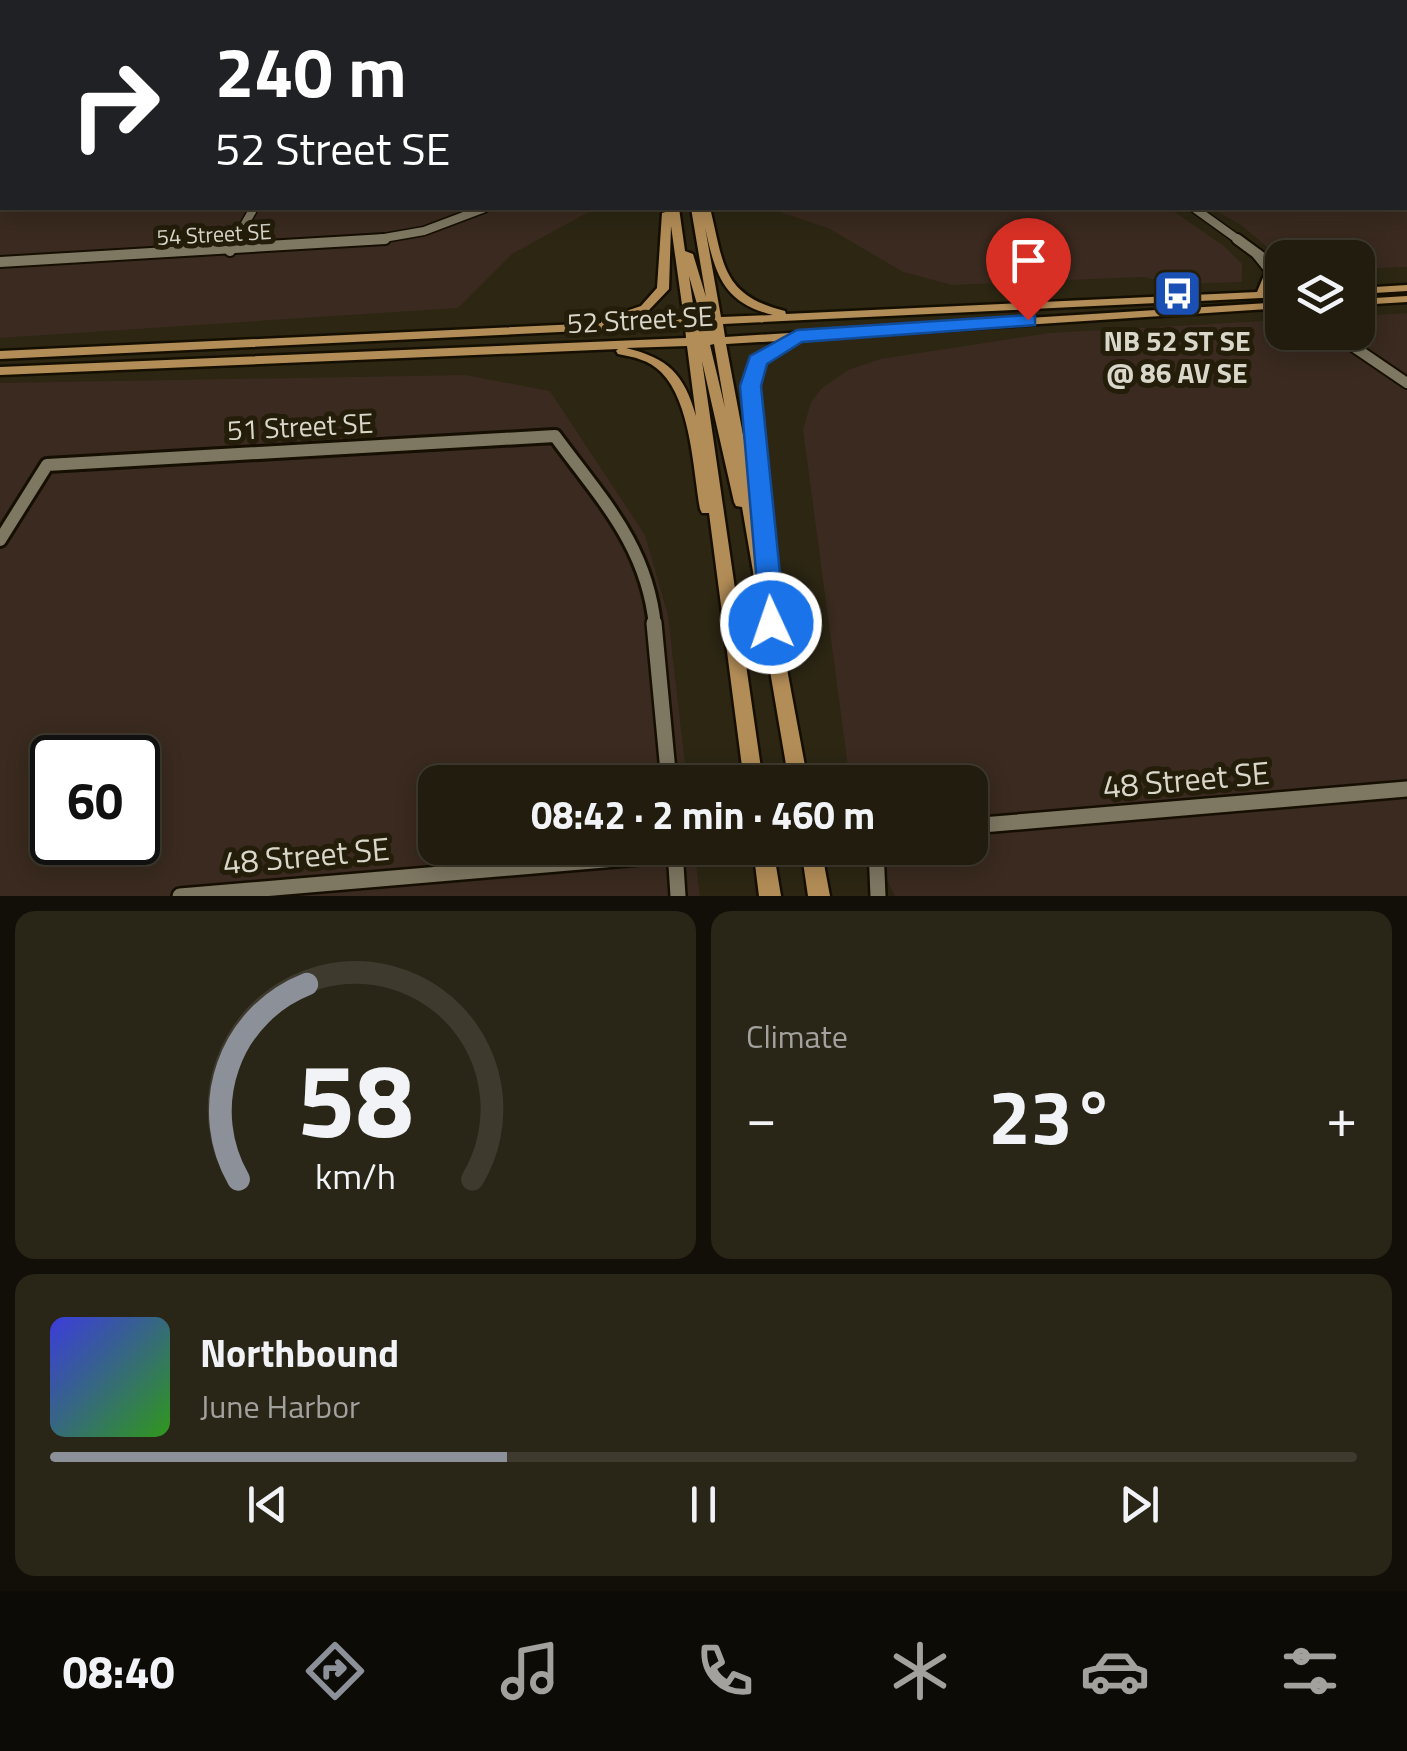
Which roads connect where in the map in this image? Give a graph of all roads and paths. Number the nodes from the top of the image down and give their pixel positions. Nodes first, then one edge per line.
1 (253, 210) edge
2 (478, 210) edge
3 (670, 210) edge
4 (670, 210) edge
5 (696, 210) edge
6 (706, 210) edge
7 (1197, 210) edge
8 (230, 251) junction
9 (0, 262) edge
10 (1265, 262) edge
11 (1407, 288) edge
12 (1265, 289) edge
13 (1375, 290) edge
14 (1261, 295) junction
15 (1265, 295) edge
16 (1407, 299) edge
17 (1375, 301) edge
18 (1251, 306) junction
19 (1265, 306) edge
20 (1265, 309) edge
21 (884, 314) junction
22 (812, 318) junction
23 (558, 329) junction
24 (705, 331) junction
25 (797, 336) junction
26 (546, 348) junction
27 (516, 349) junction
28 (1360, 350) edge
29 (0, 355) edge
30 (0, 371) edge
31 (1407, 383) edge
32 (0, 540) edge
33 (725, 576) junction
34 (771, 623) junction
35 (667, 765) edge
36 (752, 765) edge
37 (796, 765) edge
38 (1407, 790) edge
39 (988, 825) edge
40 (521, 865) edge
41 (676, 865) edge
42 (766, 865) edge
43 (814, 865) edge
44 (873, 865) edge
45 (180, 896) edge
46 (678, 896) edge
47 (770, 896) edge
48 (819, 896) edge
49 (878, 896) edge

1 - 8 street
2 - 8 street, 54 Street SE
3 - 24 main road
4 - 23 main road
5 - 24 main road
6 - 22 main road
7 - 10 street
8 - 9 street, 54 Street SE
11 - 13 main road
12 - 14 main road
14 - 15 main road, 52 Street SE
14 - 21 main road, 52 Street SE
16 - 17 main road
18 - 19 main road, 52 Street SE
18 - 20 main road
18 - 25 main road, 52 Street SE
21 - 22 main road, 52 Street SE
21 - 24 main road
22 - 24 main road, 52 Street SE
23 - 24 main road, 52 Street SE
23 - 29 main road, 52 Street SE
24 - 25 main road, 52 Street SE
24 - 26 main road, 52 Street SE
24 - 27 main road
24 - 33 main road
24 - 34 main road
25 - 34 main road
26 - 27 main road, 52 Street SE
26 - 33 main road
27 - 30 main road, 52 Street SE
28 - 31 street
32 - 35 street, 51 Street SE
33 - 36 main road
34 - 37 main road
38 - 39 street, 48 Street SE
40 - 45 street, 48 Street SE
41 - 46 street
42 - 47 main road
43 - 48 main road
44 - 49 street

